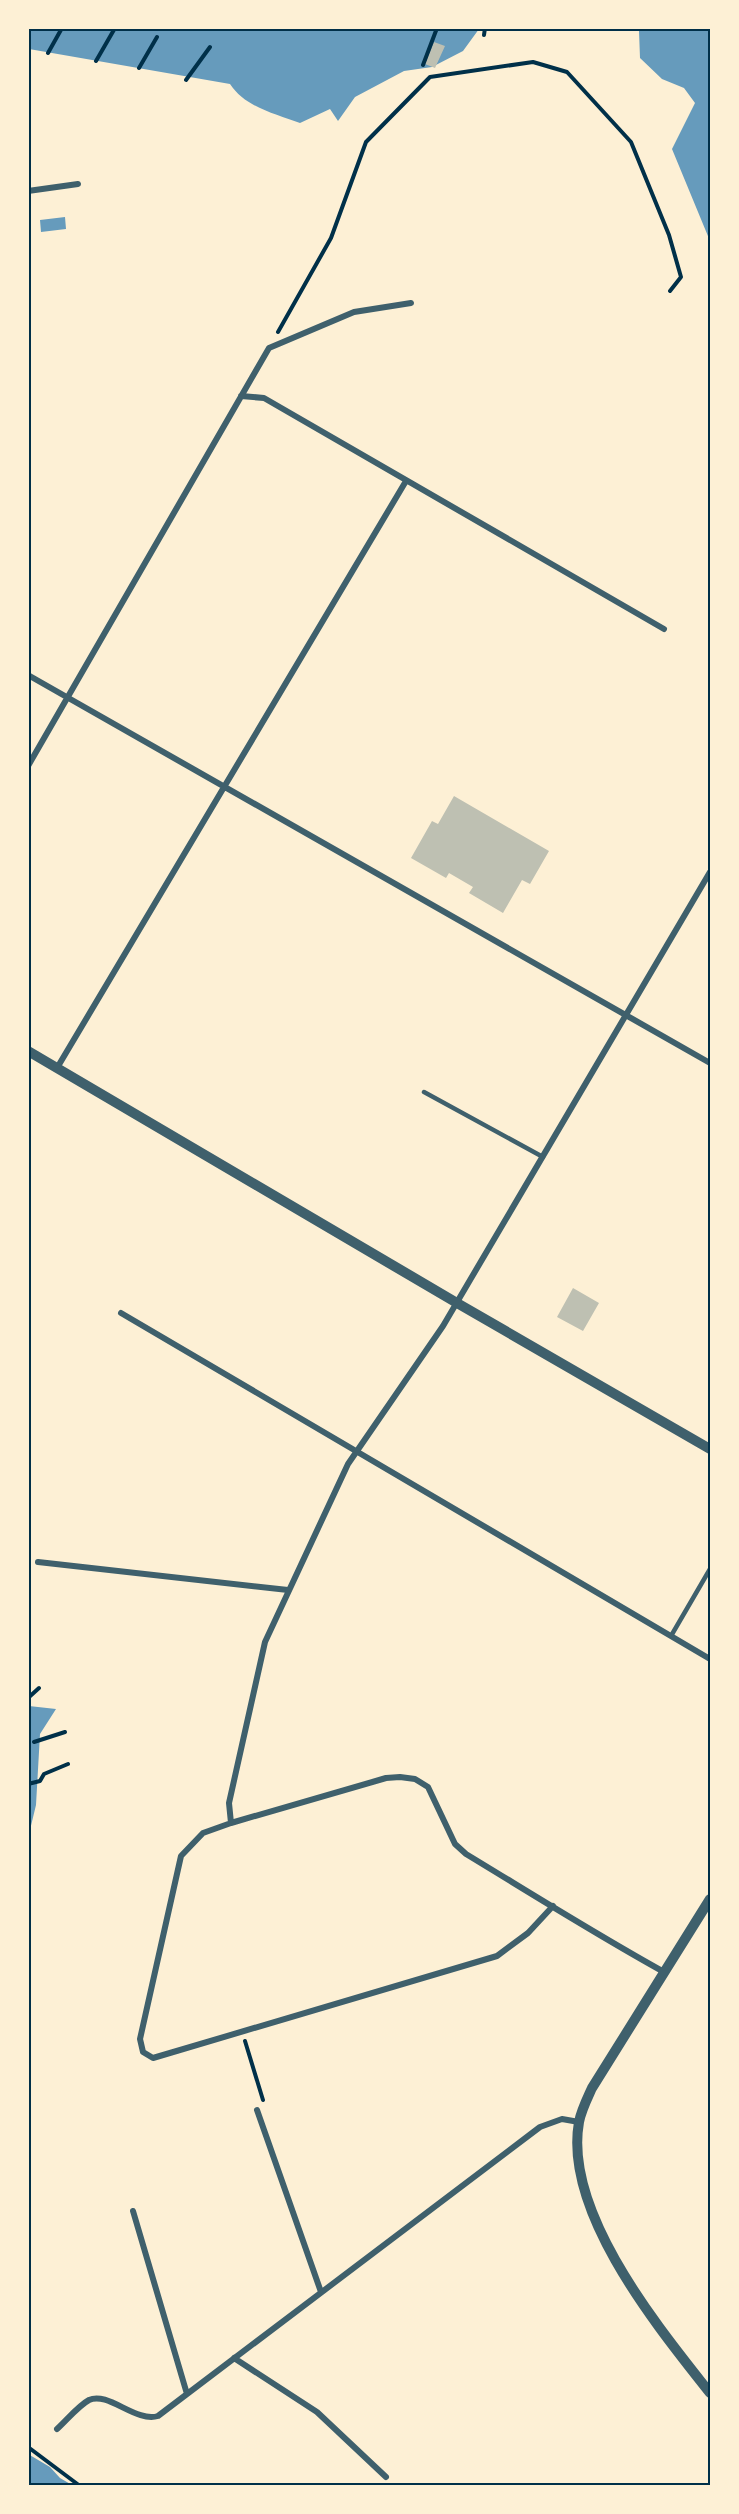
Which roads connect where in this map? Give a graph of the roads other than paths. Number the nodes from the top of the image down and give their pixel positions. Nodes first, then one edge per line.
1 (78, 184) dead end
2 (28, 191) edge
3 (411, 303) dead end
4 (241, 396) junction
5 (406, 481) junction
6 (664, 629) dead end
7 (28, 675) edge
8 (68, 697) junction
9 (28, 766) edge
10 (224, 786) junction
11 (711, 872) edge
12 (626, 1015) junction
13 (28, 1051) edge
14 (711, 1063) edge
15 (57, 1068) junction
16 (424, 1092) dead end
17 (543, 1157) junction
18 (457, 1303) junction
19 (121, 1313) dead end
20 (711, 1449) edge
21 (357, 1450) junction
22 (38, 1562) dead end
23 (711, 1569) edge
24 (288, 1590) junction
25 (671, 1636) junction
26 (711, 1659) edge
27 (231, 1823) junction
28 (711, 1899) edge
29 (553, 1906) junction
30 (664, 1972) junction
31 (257, 2110) road end
32 (579, 2122) junction
33 (133, 2211) dead end
34 (321, 2292) junction
35 (234, 2358) junction
36 (710, 2390) edge
37 (187, 2394) junction
38 (57, 2429) dead end
39 (386, 2477) dead end

1 - 2 street
3 - 4 street
4 - 5 street
4 - 8 street
5 - 6 street
5 - 10 street
7 - 8 street
8 - 9 street
8 - 10 street
10 - 12 street
10 - 15 street
11 - 12 street
12 - 14 street
12 - 17 street
13 - 15 street
15 - 18 street
16 - 17 lane
17 - 18 street
18 - 20 street
18 - 21 street
19 - 21 street
21 - 24 street
21 - 25 street
22 - 24 street
23 - 25 lane
24 - 27 street
25 - 26 street
27 - 29 street
27 - 29 street
28 - 30 street
29 - 30 street
30 - 32 street
31 - 34 street
32 - 34 street
32 - 36 street
33 - 37 street
34 - 35 street
35 - 37 street
35 - 39 street
37 - 38 street

